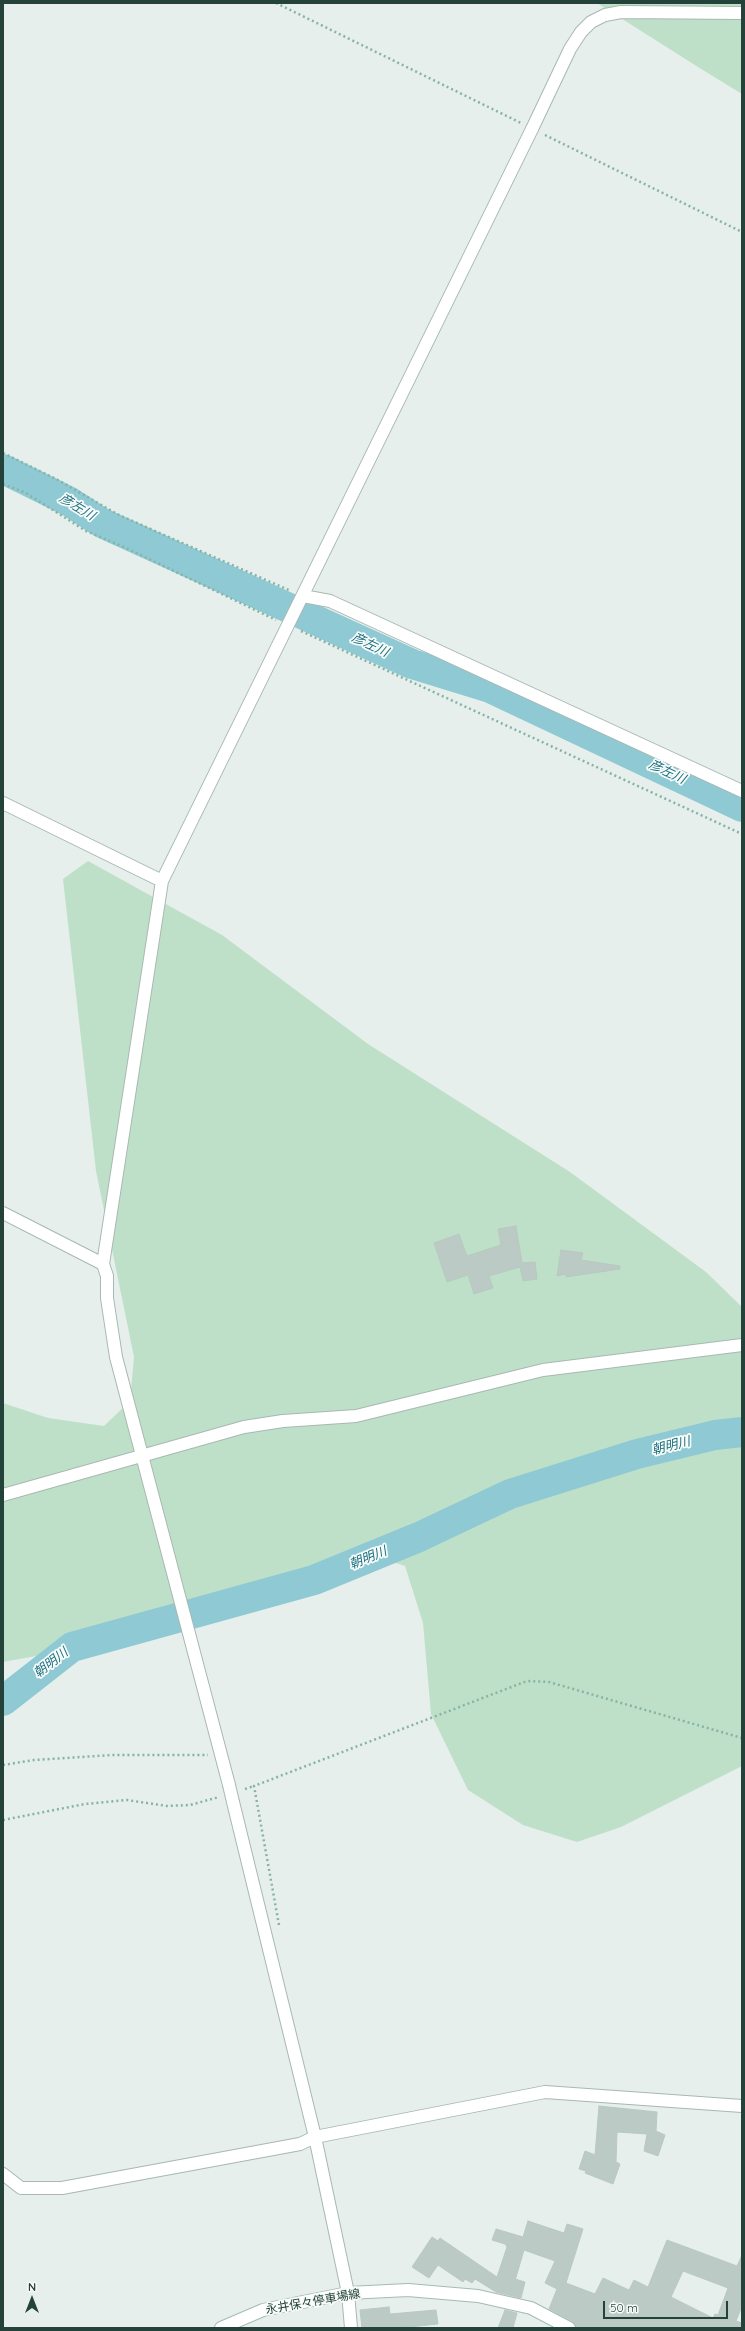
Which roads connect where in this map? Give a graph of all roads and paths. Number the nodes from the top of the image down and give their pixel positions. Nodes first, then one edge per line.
1 (276, 3) edge
2 (742, 13) edge
3 (532, 129) junction
4 (742, 232) edge
5 (3, 453) edge
6 (3, 484) edge
7 (302, 598) junction
8 (289, 623) junction
9 (742, 792) edge
10 (3, 803) edge
11 (742, 834) edge
12 (162, 881) junction
13 (3, 1213) edge
14 (103, 1264) junction
15 (742, 1345) edge
16 (141, 1457) junction
17 (3, 1495) edge
18 (742, 1738) edge
19 (220, 1752) junction
20 (3, 1765) edge
21 (254, 1786) junction
22 (240, 1791) dead end
23 (229, 1794) junction
24 (3, 1820) edge
25 (279, 1929) dead end
26 (742, 2106) edge
27 (315, 2138) junction
28 (3, 2174) edge
29 (348, 2294) junction
30 (221, 2328) edge
31 (351, 2328) edge
32 (569, 2328) edge

1 - 3 path
2 - 3 street
3 - 4 path
3 - 7 street
5 - 7 path
6 - 8 path
7 - 8 street
7 - 9 street
8 - 11 path
8 - 12 street
10 - 12 street
12 - 14 street
13 - 14 street
14 - 16 street
15 - 16 street
16 - 17 street
16 - 19 street
18 - 21 path
19 - 20 path
19 - 23 street
21 - 22 path
21 - 25 path
23 - 24 path
23 - 27 street
26 - 27 street
27 - 28 street
27 - 29 street
29 - 30 street, 永井保々停車場線
29 - 31 street
29 - 32 street, 永井保々停車場線

